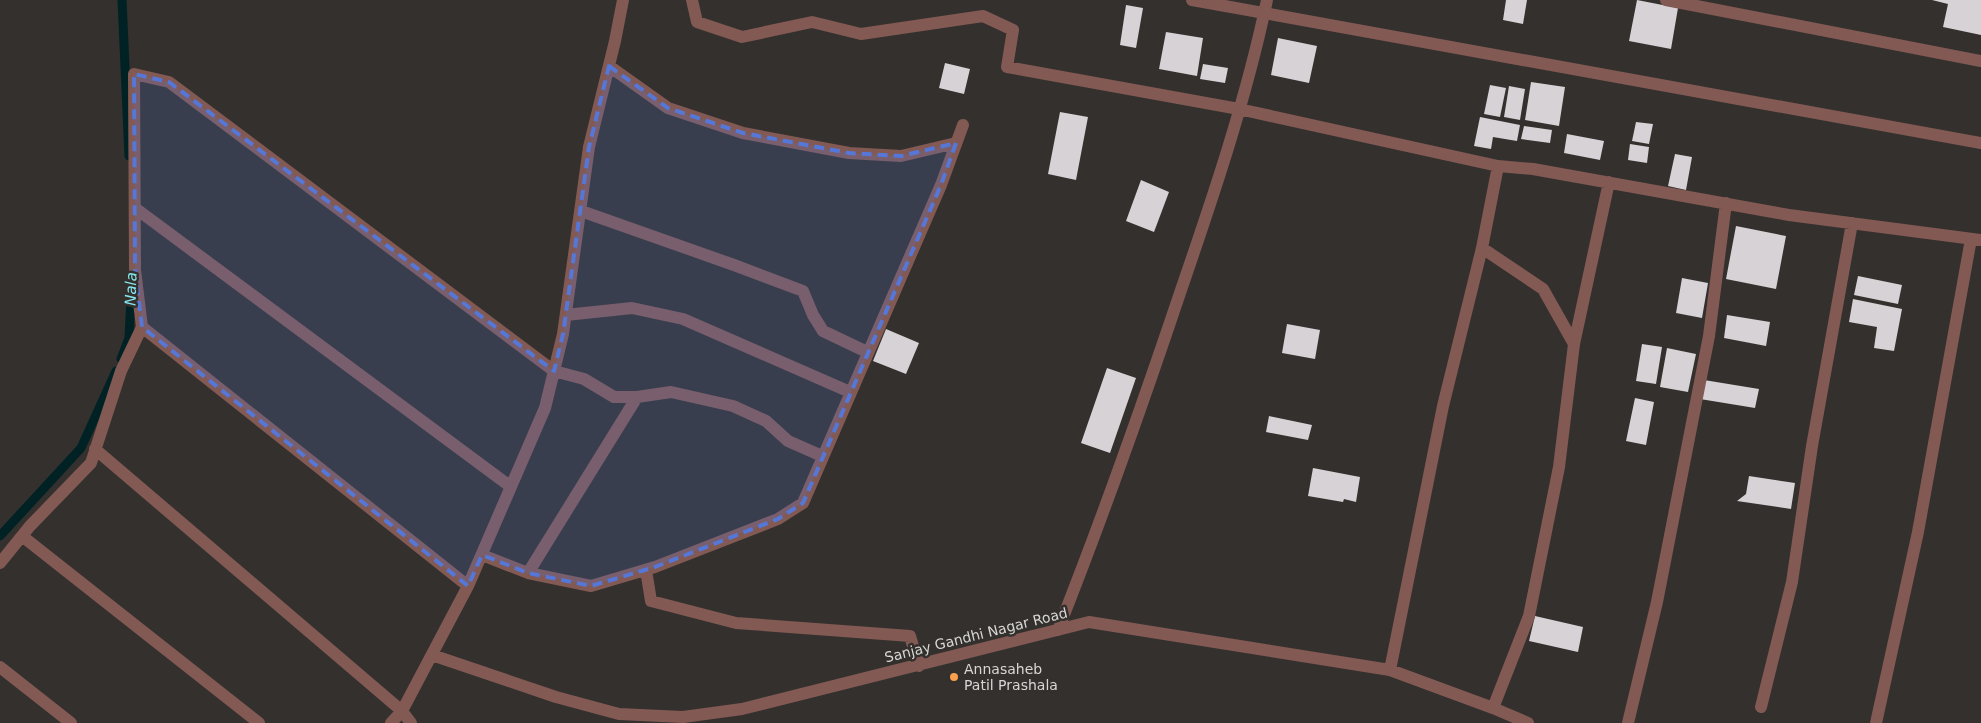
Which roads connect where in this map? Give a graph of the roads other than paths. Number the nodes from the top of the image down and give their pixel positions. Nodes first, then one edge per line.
1 (623, 0) edge
2 (692, 0) edge
3 (1192, 0) edge
4 (1666, 0) edge
5 (1266, 6) edge
6 (1981, 61) edge
7 (609, 66) junction
8 (1239, 110) junction
9 (963, 125) dead end
10 (956, 143) junction
11 (1981, 143) edge
12 (1498, 166) junction
13 (1609, 182) junction
14 (1726, 203) junction
15 (135, 208) junction
16 (581, 211) junction
17 (1852, 223) junction
18 (1976, 240) edge
19 (1482, 248) junction
20 (566, 315) junction
21 (142, 327) junction
22 (1574, 344) junction
23 (868, 352) junction
24 (554, 371) junction
25 (850, 392) junction
26 (637, 397) junction
27 (96, 449) junction
28 (822, 456) junction
29 (511, 486) junction
30 (22, 536) junction
31 (482, 555) junction
32 (0, 563) edge
33 (646, 570) junction
34 (528, 573) junction
35 (468, 586) junction
36 (1058, 630) junction
37 (432, 655) junction
38 (919, 666) junction
39 (0, 668) edge
40 (1390, 670) junction
41 (1761, 707) dead end
42 (402, 711) junction
43 (1499, 714) edge
44 (71, 723) edge
45 (259, 723) edge
46 (391, 723) edge
47 (411, 723) edge
48 (1528, 723) edge
49 (1628, 723) edge
50 (1876, 723) edge

1 - 7 street
2 - 8 street
3 - 5 street
4 - 6 street
5 - 8 street
5 - 11 street
7 - 10 street
7 - 16 street
8 - 12 street
8 - 36 street
9 - 10 street
10 - 23 street
12 - 13 street
12 - 19 street
13 - 14 street
13 - 22 street
14 - 17 street
14 - 49 street
15 - 21 street
15 - 24 street
15 - 29 street
16 - 20 street
16 - 23 street
17 - 18 street
17 - 41 street
18 - 50 street
19 - 22 street
19 - 40 street
20 - 24 street
20 - 25 street
21 - 27 street
21 - 35 street
22 - 43 street
23 - 25 street
24 - 26 street
24 - 29 street
25 - 28 street
26 - 28 street
26 - 34 street
27 - 30 street
27 - 42 street
28 - 33 street
29 - 31 street
30 - 32 street
30 - 45 street
31 - 34 street
31 - 35 street
33 - 34 street
33 - 38 street
35 - 37 street
36 - 38 street, Sanjay Gandhi Nagar Road
36 - 40 street, Sanjay Gandhi Nagar Road
37 - 38 street, Sanjay Gandhi Nagar Road
37 - 42 street
39 - 44 street
40 - 43 street, Sanjay Gandhi Nagar Road
42 - 46 street
42 - 47 street
43 - 48 street, Sanjay Gandhi Nagar Road

